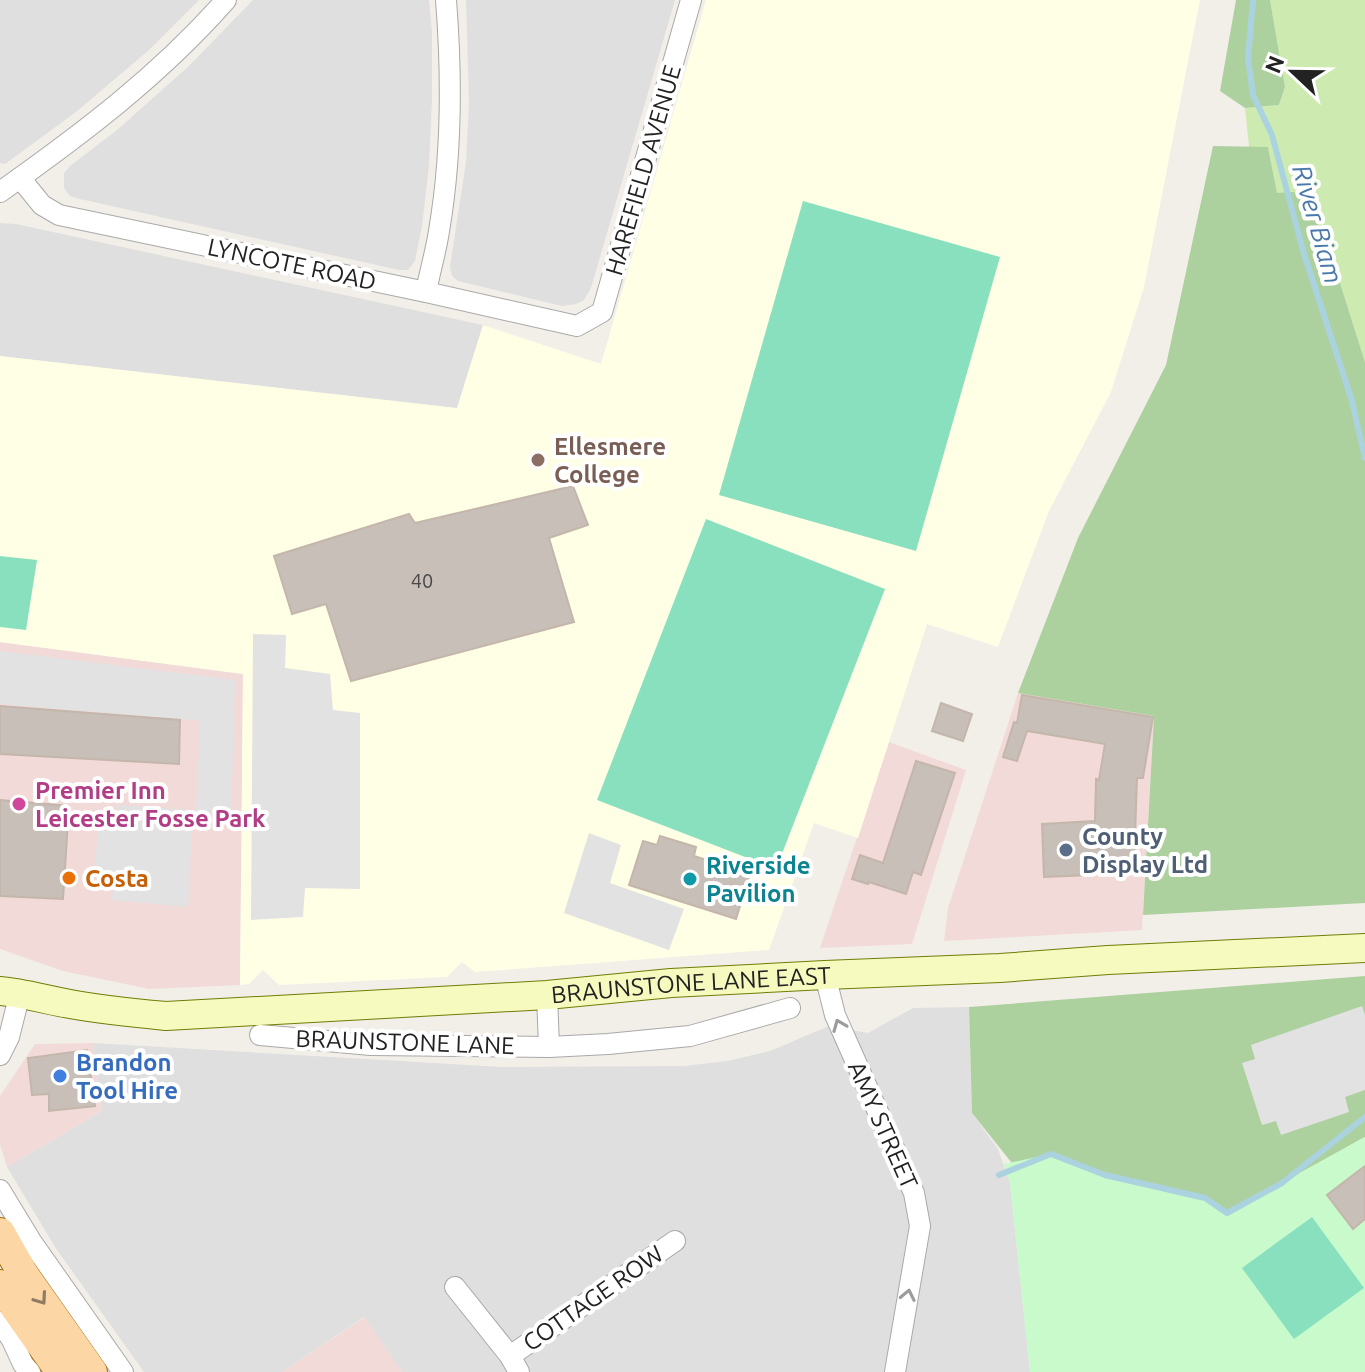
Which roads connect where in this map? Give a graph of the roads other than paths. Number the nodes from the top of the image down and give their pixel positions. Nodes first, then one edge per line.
1 (226, 0) edge
2 (446, 0) edge
3 (691, 0) edge
4 (20, 178) junction
5 (0, 192) edge
6 (426, 292) junction
7 (577, 326) joint
8 (1365, 948) edge
9 (825, 975) junction
10 (7, 988) edge
11 (547, 995) junction
12 (790, 1008) dead end
13 (260, 1035) dead end
14 (549, 1047) junction
15 (0, 1055) edge
16 (0, 1190) edge
17 (0, 1233) edge
18 (675, 1241) dead end
19 (0, 1285) edge
20 (455, 1287) dead end
21 (0, 1322) edge
22 (515, 1364) edge
23 (22, 1369) edge
24 (61, 1372) edge
25 (92, 1372) edge
26 (123, 1372) edge
27 (895, 1372) edge

1 - 4 street
2 - 6 street
3 - 7 street, HAREFIELD AVENUE
4 - 5 street
4 - 6 street, LYNCOTE ROAD
6 - 7 street, LYNCOTE ROAD
8 - 9 street, BRAUNSTONE LANE EAST
9 - 11 street, BRAUNSTONE LANE EAST
27 -> 9 street, AMY STREET
10 - 11 street, BRAUNSTONE LANE EAST
10 - 15 street
11 - 14 street, BRAUNSTONE LANE
12 - 14 street, BRAUNSTONE LANE
13 - 14 street, BRAUNSTONE LANE
16 - 26 street
17 -> 25 main road
18 - 22 street, COTTAGE ROW
19 - 24 main road
20 - 22 street
21 - 23 street

